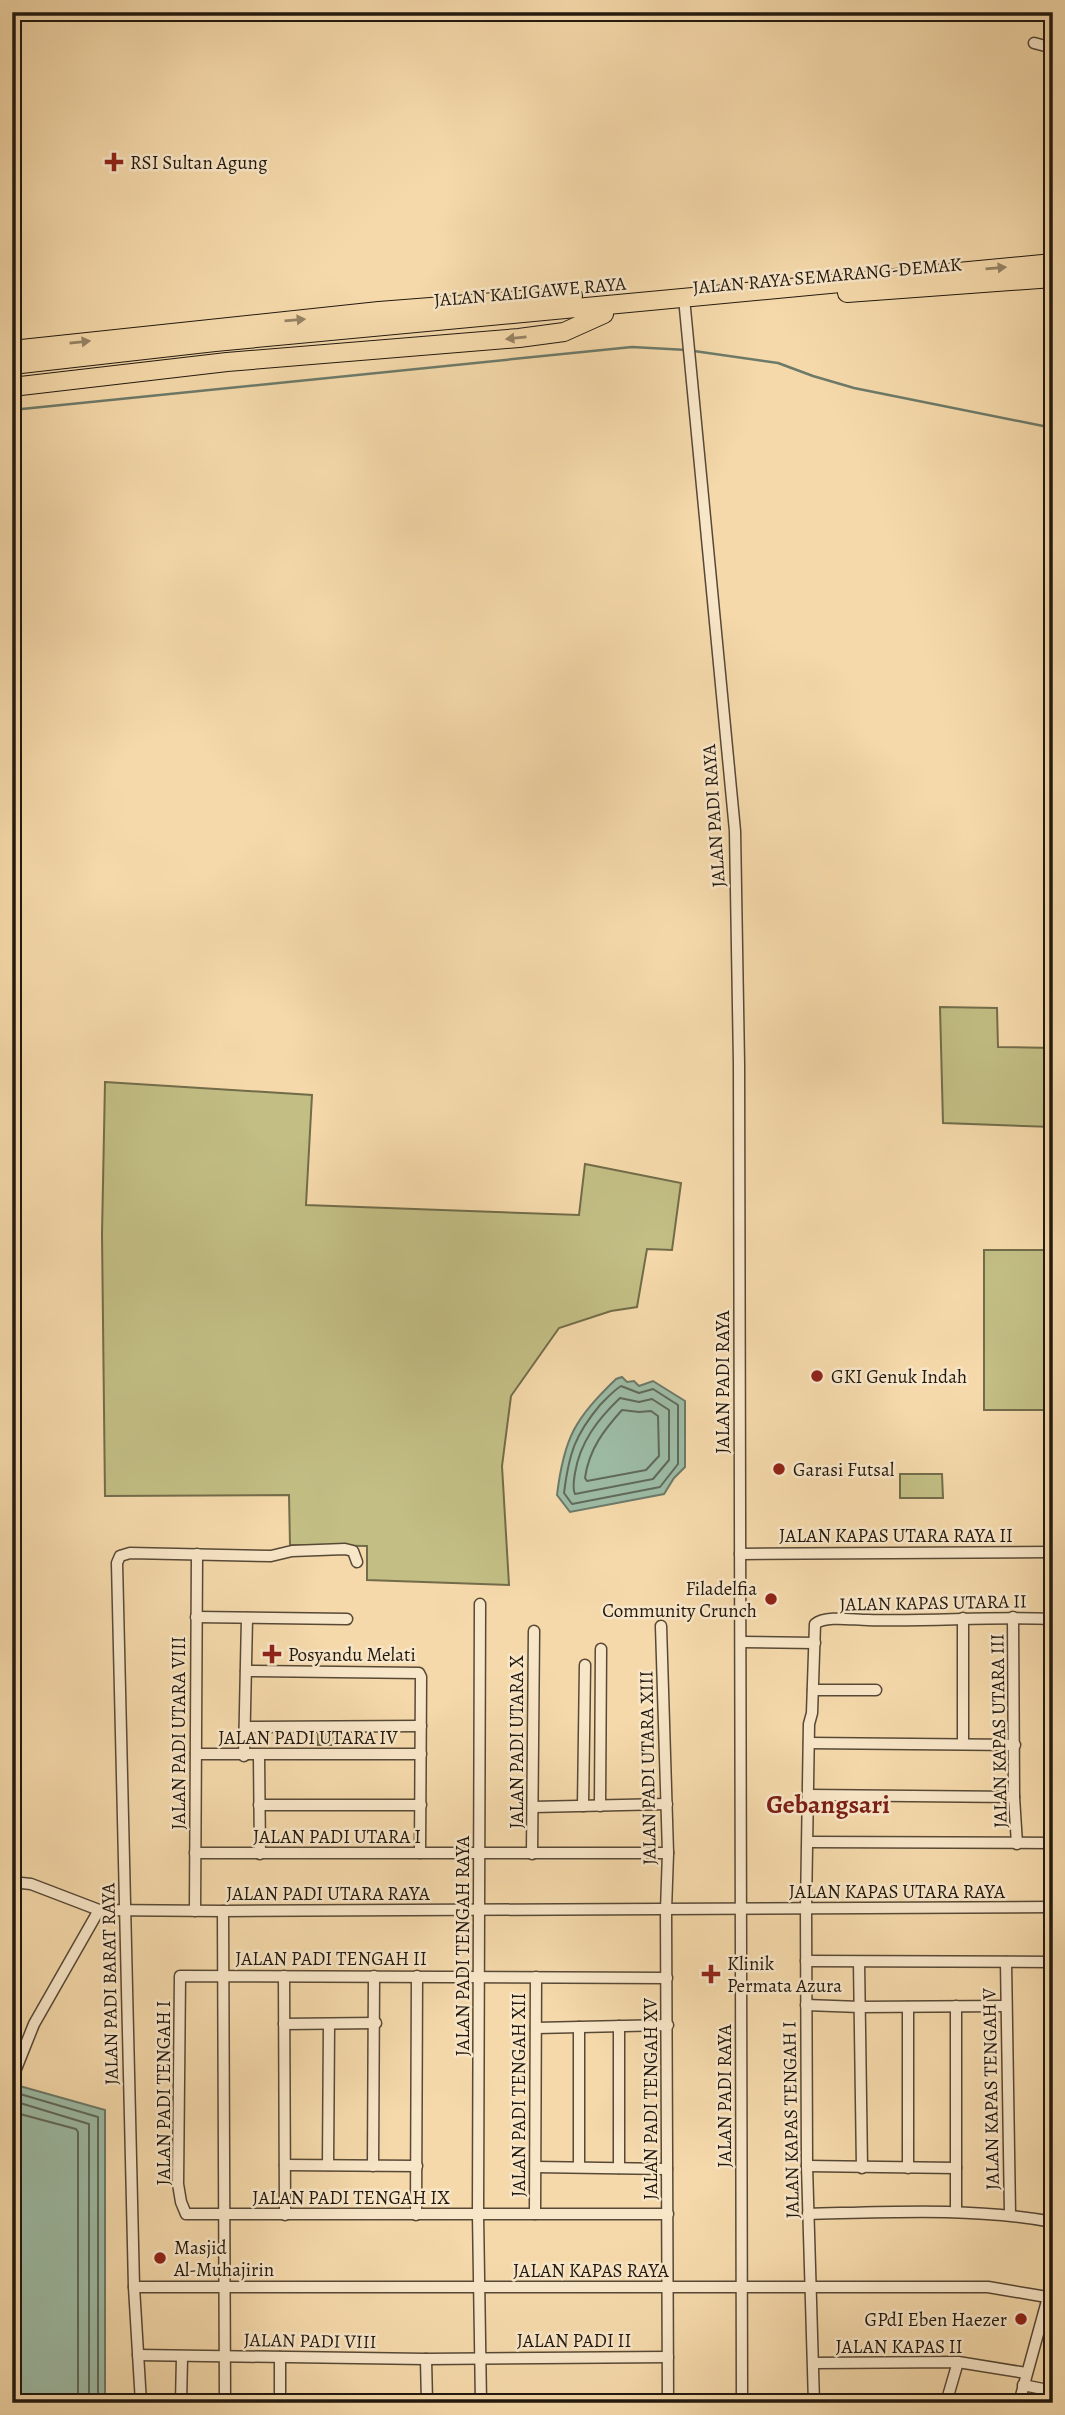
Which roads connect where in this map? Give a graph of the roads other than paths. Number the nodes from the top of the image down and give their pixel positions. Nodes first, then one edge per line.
1 (1034, 43) dead end
2 (1053, 48) edge
3 (1053, 263) edge
4 (947, 272) junction
5 (1053, 278) edge
6 (685, 303) junction
7 (604, 314) junction
8 (12, 350) edge
9 (12, 365) edge
10 (12, 375) edge
11 (12, 387) edge
12 (1053, 1552) edge
13 (740, 1554) junction
14 (197, 1555) junction
15 (357, 1562) dead end
16 (480, 1604) dead end
17 (196, 1617) junction
18 (1013, 1617) junction
19 (247, 1618) junction
20 (963, 1618) junction
21 (347, 1619) dead end
22 (1053, 1619) edge
23 (815, 1624) joint
24 (661, 1626) dead end
25 (534, 1631) dead end
26 (741, 1642) junction
27 (815, 1643) junction
28 (601, 1649) dead end
29 (585, 1665) dead end
30 (246, 1671) junction
31 (813, 1690) junction
32 (876, 1690) dead end
33 (421, 1726) junction
34 (245, 1727) junction
35 (584, 1734) junction
36 (601, 1734) junction
37 (809, 1743) junction
38 (963, 1744) junction
39 (1015, 1745) junction
40 (195, 1754) junction
41 (421, 1755) junction
42 (244, 1756) junction
43 (259, 1756) junction
44 (808, 1795) junction
45 (1014, 1797) junction
46 (259, 1804) junction
47 (421, 1804) junction
48 (667, 1804) junction
49 (600, 1805) junction
50 (583, 1806) junction
51 (533, 1807) junction
52 (808, 1842) junction
53 (1053, 1843) edge
54 (1017, 1844) junction
55 (195, 1853) junction
56 (420, 1853) junction
57 (479, 1853) junction
58 (668, 1853) junction
59 (260, 1854) junction
60 (533, 1854) junction
61 (12, 1882) edge
62 (1053, 1907) edge
63 (806, 1908) junction
64 (99, 1910) junction
65 (119, 1910) junction
66 (478, 1910) junction
67 (666, 1910) junction
68 (742, 1910) junction
69 (195, 1911) junction
70 (223, 1911) junction
71 (806, 1961) junction
72 (859, 1962) junction
73 (1006, 1962) junction
74 (1053, 1962) edge
75 (223, 1975) junction
76 (284, 1976) junction
77 (374, 1976) junction
78 (418, 1976) junction
79 (480, 1976) junction
80 (536, 1977) junction
81 (667, 1978) junction
82 (806, 2005) junction
83 (956, 2006) junction
84 (1006, 2006) junction
85 (860, 2007) junction
86 (908, 2007) junction
87 (376, 2023) junction
88 (284, 2024) junction
89 (329, 2025) junction
90 (667, 2025) junction
91 (619, 2026) junction
92 (579, 2027) junction
93 (537, 2028) junction
94 (12, 2079) edge
95 (285, 2165) junction
96 (328, 2165) junction
97 (373, 2166) junction
98 (417, 2166) junction
99 (807, 2166) junction
100 (536, 2167) junction
101 (579, 2167) junction
102 (619, 2168) junction
103 (862, 2168) junction
104 (908, 2168) junction
105 (956, 2168) junction
106 (667, 2169) junction
107 (956, 2211) junction
108 (478, 2214) junction
109 (535, 2214) junction
110 (668, 2214) junction
111 (808, 2214) junction
112 (1010, 2214) junction
113 (224, 2215) junction
114 (285, 2215) junction
115 (416, 2215) junction
116 (1053, 2222) edge
117 (1053, 2278) edge
118 (134, 2287) junction
119 (479, 2287) junction
120 (224, 2288) junction
121 (668, 2288) junction
122 (741, 2288) junction
123 (812, 2288) junction
124 (1048, 2304) edge
125 (138, 2355) junction
126 (182, 2357) junction
127 (225, 2357) junction
128 (280, 2357) junction
129 (668, 2357) junction
130 (481, 2358) junction
131 (426, 2359) junction
132 (958, 2362) junction
133 (814, 2363) junction
134 (1026, 2373) junction
135 (1023, 2385) junction
136 (1053, 2391) edge
137 (141, 2403) edge
138 (181, 2403) edge
139 (225, 2403) edge
140 (280, 2403) edge
141 (427, 2403) edge
142 (481, 2403) edge
143 (668, 2403) edge
144 (742, 2403) edge
145 (814, 2403) edge
146 (946, 2403) edge
147 (1019, 2403) edge

1 - 2 street
4 -> 3 highway, JALAN KALIGAWE RAYA
4 - 6 highway, JALAN KALIGAWE RAYA
8 -> 4 highway
5 - 6 highway, JALAN RAYA SEMARANG-DEMAK
6 - 7 highway, JALAN RAYA SEMARANG-DEMAK
6 - 9 highway, JALAN KALIGAWE RAYA
6 - 13 street, JALAN PADI RAYA
7 - 10 highway, JALAN KALIGAWE RAYA
7 -> 11 highway
12 - 13 street, JALAN KAPAS UTARA RAYA II
13 - 26 street, JALAN PADI RAYA
14 - 15 street
14 - 17 street, JALAN PADI UTARA VIII
14 - 65 street, JALAN PADI BARAT RAYA
16 - 57 street, JALAN PADI TENGAH RAYA
17 - 19 street
17 - 40 street, JALAN PADI UTARA VIII
18 - 20 street, JALAN KAPAS UTARA II
18 - 22 street, JALAN KAPAS UTARA II
18 - 39 street, JALAN KAPAS UTARA III
19 - 21 street
19 - 30 street
20 - 23 street, JALAN KAPAS UTARA II
20 - 38 street
23 - 27 street, JALAN KAPAS TENGAH I
24 - 48 street, JALAN PADI UTARA XIII
25 - 51 street, JALAN PADI UTARA X
26 - 27 street
26 - 68 street, JALAN PADI RAYA
27 - 31 street, JALAN KAPAS TENGAH I
28 - 36 street
29 - 35 street
30 - 33 street
30 - 34 street
31 - 32 street
31 - 37 street, JALAN KAPAS TENGAH I
33 - 34 street, JALAN PADI UTARA IV
33 - 41 street
34 - 42 street
35 - 36 street
35 - 50 street
36 - 49 street
37 - 38 street
37 - 44 street, JALAN KAPAS TENGAH I
38 - 39 street
39 - 45 street, JALAN KAPAS UTARA III
40 - 42 street, JALAN PADI UTARA IV
40 - 55 street, JALAN PADI UTARA VIII
41 - 43 street, JALAN PADI UTARA IV
41 - 47 street
42 - 43 street, JALAN PADI UTARA IV
43 - 46 street
44 - 45 street
44 - 52 street, JALAN KAPAS TENGAH I
45 - 54 street, JALAN KAPAS UTARA III
46 - 47 street
46 - 59 street
47 - 56 street
48 - 49 street
48 - 58 street, JALAN PADI UTARA XIII
49 - 50 street
50 - 51 street
51 - 60 street, JALAN PADI UTARA X
52 - 54 street
52 - 63 street, JALAN KAPAS TENGAH I
53 - 54 street
55 - 59 street, JALAN PADI UTARA I
55 - 69 street, JALAN PADI UTARA VIII
56 - 57 street, JALAN PADI UTARA I
56 - 59 street, JALAN PADI UTARA I
57 - 60 street, JALAN PADI UTARA I
57 - 66 street, JALAN PADI TENGAH RAYA
58 - 60 street, JALAN PADI UTARA I
58 - 67 street, JALAN PADI UTARA XIII
61 - 64 street
62 - 63 street, JALAN KAPAS UTARA RAYA
63 - 68 street, JALAN KAPAS UTARA RAYA
63 - 71 street, JALAN KAPAS TENGAH I
64 - 65 street, JALAN PADI UTARA RAYA
64 - 94 street
65 - 69 street, JALAN PADI UTARA RAYA
65 - 118 street, JALAN PADI BARAT RAYA
66 - 67 street, JALAN PADI UTARA RAYA
66 - 70 street, JALAN PADI UTARA RAYA
66 - 79 street, JALAN PADI TENGAH RAYA
67 - 68 street, JALAN PADI UTARA RAYA
67 - 81 street, JALAN PADI TENGAH XV
68 - 122 street, JALAN PADI RAYA
69 - 70 street, JALAN PADI UTARA RAYA
70 - 75 street
71 - 72 street
71 - 82 street, JALAN KAPAS TENGAH I
72 - 73 street
72 - 85 street
73 - 74 street
73 - 84 street, JALAN KAPAS TENGAH V
75 - 76 street, JALAN PADI TENGAH II
75 - 113 street
75 - 113 street, JALAN PADI TENGAH I
76 - 77 street, JALAN PADI TENGAH II
76 - 88 street
77 - 78 street, JALAN PADI TENGAH II
77 - 87 street
78 - 79 street, JALAN PADI TENGAH II
78 - 98 street
79 - 80 street, JALAN PADI TENGAH II
79 - 108 street, JALAN PADI TENGAH RAYA
80 - 81 street, JALAN PADI TENGAH II
80 - 93 street, JALAN PADI TENGAH XII
81 - 90 street, JALAN PADI TENGAH XV
82 - 85 street
82 - 99 street, JALAN KAPAS TENGAH I
83 - 84 street
83 - 86 street
83 - 105 street
84 - 112 street, JALAN KAPAS TENGAH V
85 - 86 street
85 - 103 street
86 - 104 street
87 - 89 street
87 - 97 street
88 - 89 street
88 - 95 street
89 - 96 street
90 - 91 street
90 - 106 street, JALAN PADI TENGAH XV
91 - 92 street
91 - 102 street
92 - 93 street
92 - 101 street
93 - 100 street, JALAN PADI TENGAH XII
95 - 96 street
95 - 114 street
96 - 97 street
97 - 98 street
98 - 115 street
99 - 103 street
99 - 111 street, JALAN KAPAS TENGAH I
100 - 101 street
100 - 109 street, JALAN PADI TENGAH XII
101 - 102 street
102 - 106 street
103 - 104 street
104 - 105 street
105 - 107 street
106 - 110 street, JALAN PADI TENGAH XV
107 - 111 street
107 - 112 street
108 - 109 street, JALAN PADI TENGAH IX
108 - 115 street, JALAN PADI TENGAH IX
108 - 119 street, JALAN PADI TENGAH RAYA
109 - 110 street, JALAN PADI TENGAH IX
110 - 121 street, JALAN PADI TENGAH XV
111 - 123 street, JALAN KAPAS TENGAH I
112 - 116 street
113 - 114 street, JALAN PADI TENGAH IX
113 - 120 street
114 - 115 street, JALAN PADI TENGAH IX
117 - 124 street
118 - 120 street, JALAN KAPAS RAYA
118 - 125 street, JALAN PADI BARAT RAYA
119 - 120 street, JALAN KAPAS RAYA
119 - 121 street, JALAN KAPAS RAYA
119 - 130 street, JALAN PADI TENGAH RAYA
120 - 127 street
121 - 122 street, JALAN KAPAS RAYA
121 - 129 street, JALAN PADI TENGAH XV
122 - 123 street, JALAN KAPAS RAYA
122 - 144 street, JALAN PADI RAYA
123 - 124 street, JALAN KAPAS RAYA
123 - 133 street, JALAN KAPAS TENGAH I
124 - 134 street
125 - 126 street, JALAN PADI VIII
125 - 137 street, JALAN PADI BARAT RAYA
126 - 127 street, JALAN PADI VIII
126 - 138 street
127 - 128 street, JALAN PADI VIII
127 - 139 street
128 - 131 street, JALAN PADI VIII
128 - 140 street
129 - 130 street, JALAN PADI II
129 - 143 street, JALAN PADI TENGAH XV
130 - 131 street, JALAN PADI VIII
130 - 142 street, JALAN PADI TENGAH RAYA
131 - 141 street
132 - 133 street, JALAN KAPAS II
132 - 134 street, JALAN KAPAS II
132 - 146 street
133 - 145 street, JALAN KAPAS TENGAH I
134 - 135 street
135 - 136 street
135 - 147 street

